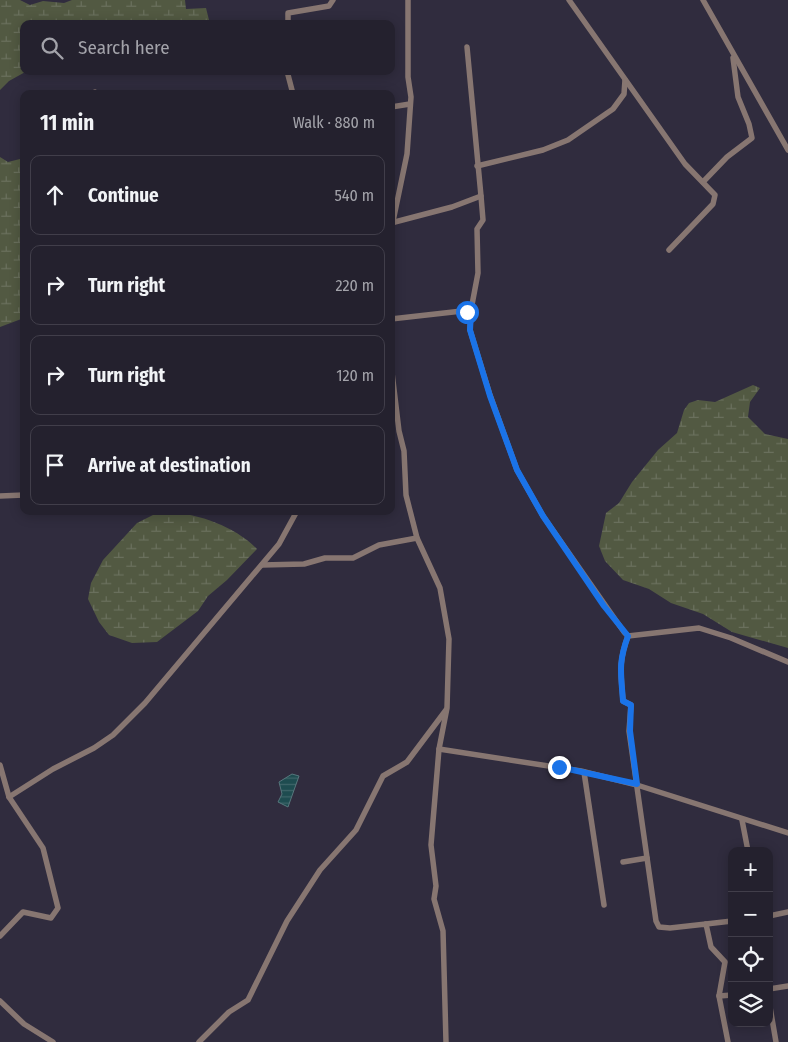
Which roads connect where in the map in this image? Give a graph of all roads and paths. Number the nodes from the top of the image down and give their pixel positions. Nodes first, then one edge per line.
1 (333, 0) edge
2 (408, 0) edge
3 (569, 0) edge
4 (703, 0) edge
5 (288, 20) edge
6 (467, 47) dead end
7 (733, 56) junction
8 (288, 75) edge
9 (625, 80) junction
10 (291, 90) edge
11 (410, 104) junction
12 (395, 106) edge
13 (788, 150) edge
14 (477, 166) junction
15 (704, 182) junction
16 (480, 196) junction
17 (395, 208) edge
18 (395, 222) edge
19 (670, 250) dead end
20 (471, 310) junction
21 (395, 319) edge
22 (395, 395) edge
23 (20, 495) edge
24 (0, 496) edge
25 (295, 515) edge
26 (418, 538) junction
27 (262, 565) junction
28 (628, 636) junction
29 (788, 662) edge
30 (447, 708) junction
31 (439, 749) junction
32 (0, 765) edge
33 (584, 772) junction
34 (637, 784) junction
35 (9, 797) junction
36 (742, 820) junction
37 (788, 832) edge
38 (747, 847) edge
39 (647, 858) junction
40 (623, 862) dead end
41 (604, 906) dead end
42 (788, 912) edge
43 (773, 915) edge
44 (728, 921) edge
45 (706, 924) junction
46 (0, 936) edge
47 (788, 986) edge
48 (773, 989) edge
49 (728, 995) edge
50 (719, 996) junction
51 (0, 1001) edge
52 (773, 1024) edge
53 (53, 1042) edge
54 (199, 1042) edge
55 (446, 1042) edge
56 (728, 1042) edge
57 (776, 1042) edge

1 - 5 street
2 - 11 street
3 - 9 street
4 - 7 street
6 - 14 street
7 - 13 street
7 - 15 street
8 - 10 street
9 - 14 street
9 - 15 street
11 - 12 street
11 - 17 street
14 - 16 street
15 - 19 street
16 - 18 street
16 - 20 street
20 - 21 street
20 - 28 street
22 - 26 street
23 - 24 street
25 - 27 street
26 - 27 street
26 - 30 street
27 - 35 street
28 - 29 street
28 - 34 street
30 - 31 street
30 - 54 street
31 - 33 street
31 - 55 street
32 - 35 street
33 - 34 street
33 - 41 street
34 - 36 street
34 - 39 street
35 - 46 street
36 - 37 street
36 - 38 street
39 - 40 street
39 - 45 street
42 - 43 street
44 - 45 street
45 - 50 street
47 - 48 street
49 - 50 street
50 - 56 street
51 - 53 street
52 - 57 street

